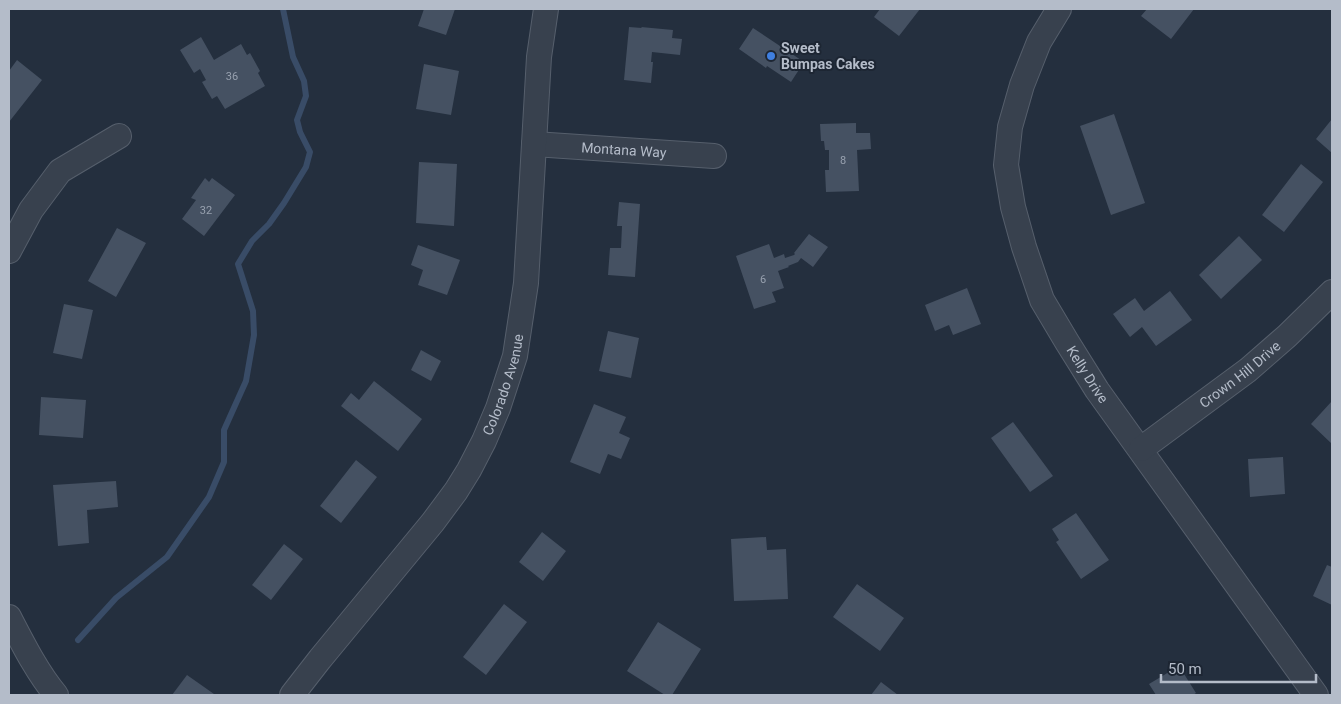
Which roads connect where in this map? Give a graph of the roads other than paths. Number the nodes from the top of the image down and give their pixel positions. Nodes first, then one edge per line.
1 (546, 9) edge
2 (1059, 9) edge
3 (119, 136) dead end
4 (534, 144) junction
5 (714, 156) dead end
6 (9, 251) edge
7 (1332, 292) edge
8 (1141, 449) junction
9 (9, 617) edge
10 (56, 695) edge
11 (292, 695) edge
12 (1316, 695) edge

1 - 4 street, Colorado Avenue
2 - 8 street, Kelly Drive
3 - 6 street
4 - 5 street, Montana Way
4 - 11 street, Colorado Avenue
7 - 8 street, Crown Hill Drive
8 - 12 street, Kelly Drive
9 - 10 street

